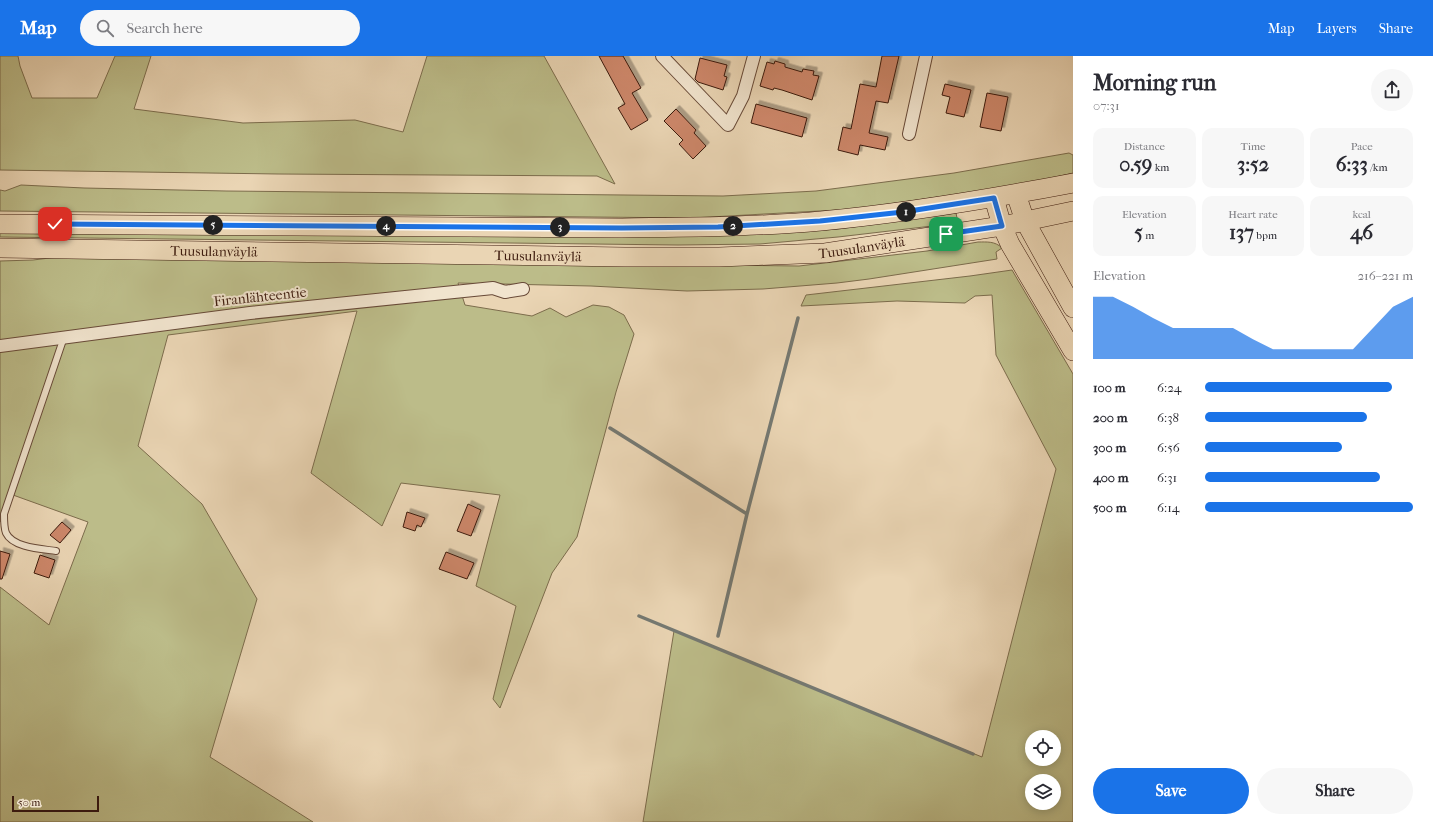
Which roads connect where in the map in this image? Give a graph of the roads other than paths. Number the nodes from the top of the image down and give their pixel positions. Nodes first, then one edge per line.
1 (662, 56) edge
2 (754, 56) edge
3 (926, 56) edge
4 (909, 134) dead end
5 (1073, 183) edge
6 (1016, 194) junction
7 (994, 198) junction
8 (1073, 211) edge
9 (1025, 221) junction
10 (0, 224) edge
11 (1002, 226) junction
12 (0, 248) edge
13 (523, 289) dead end
14 (1073, 308) edge
15 (64, 337) junction
16 (0, 346) edge
17 (1073, 351) edge
18 (56, 550) dead end

1 - 2 street
3 - 4 street
5 - 6 main road, Tuusulanväylä
6 - 7 main road, Tuusulanväylä
6 - 9 main road
7 - 10 main road, Tuusulanväylä
7 - 11 main road
8 - 9 main road, Tuusulanväylä
9 - 11 main road, Tuusulanväylä
9 - 14 main road
11 - 12 main road, Tuusulanväylä
11 - 17 main road
13 - 15 street, Firanlähteentie
15 - 16 street, Firanlähteentie
15 - 18 lane

